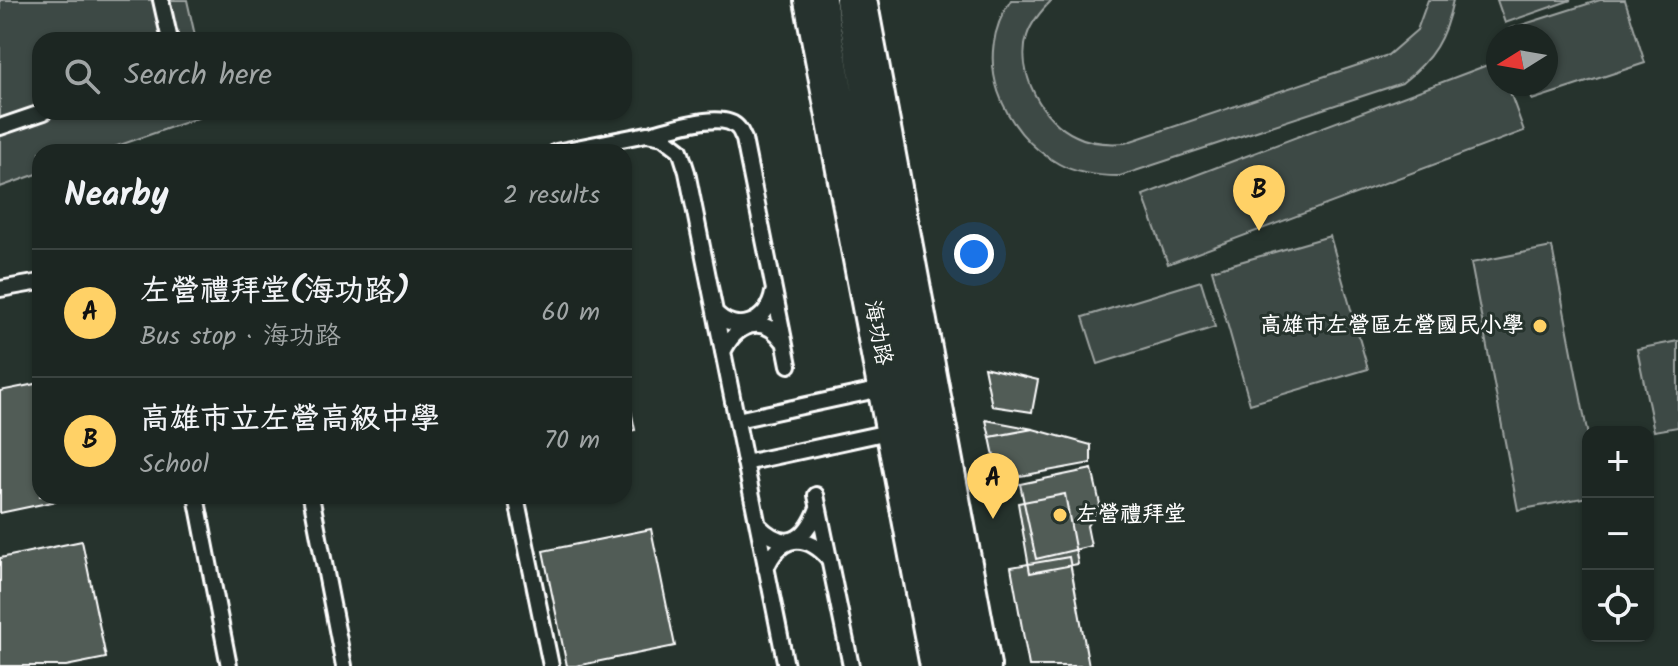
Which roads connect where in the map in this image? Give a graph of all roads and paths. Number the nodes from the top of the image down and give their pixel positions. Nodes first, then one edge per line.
1 (161, 0) edge
2 (815, 0) edge
3 (856, 0) edge
4 (168, 32) edge
5 (32, 116) edge
6 (698, 123) junction
7 (0, 127) edge
8 (647, 134) junction
9 (596, 144) edge
10 (687, 172) junction
11 (32, 283) edge
12 (0, 289) edge
13 (774, 289) junction
14 (715, 312) junction
15 (748, 325) junction
16 (784, 342) junction
17 (723, 352) junction
18 (789, 365) dead end
19 (887, 388) junction
20 (737, 420) junction
21 (895, 430) junction
22 (745, 463) junction
23 (198, 504) edge
24 (313, 504) edge
25 (518, 504) edge
26 (758, 525) junction
27 (791, 541) junction
28 (829, 559) junction
29 (766, 569) junction
30 (229, 666) edge
31 (344, 666) edge
32 (551, 666) edge
33 (786, 666) edge
34 (851, 666) edge
35 (941, 666) edge
36 (980, 666) edge

1 - 4 lane
2 - 19 street, 海功路
3 - 36 street, 海功路
5 - 7 lane
6 - 8 lane
6 - 10 lane
6 - 13 lane
8 - 9 lane
8 - 10 lane
10 - 14 lane
11 - 12 lane
13 - 15 lane
13 - 16 lane
14 - 15 lane
14 - 17 lane
15 - 16 lane
15 - 17 lane
16 - 18 lane
17 - 20 lane
19 - 20 lane
19 - 21 street, 海功路
20 - 22 lane
21 - 22 lane
21 - 35 street, 海功路
22 - 26 lane
23 - 30 lane
24 - 31 lane
25 - 32 lane
26 - 27 lane
26 - 29 lane
27 - 28 lane
27 - 28 lane
27 - 29 lane
28 - 34 lane
29 - 33 lane

